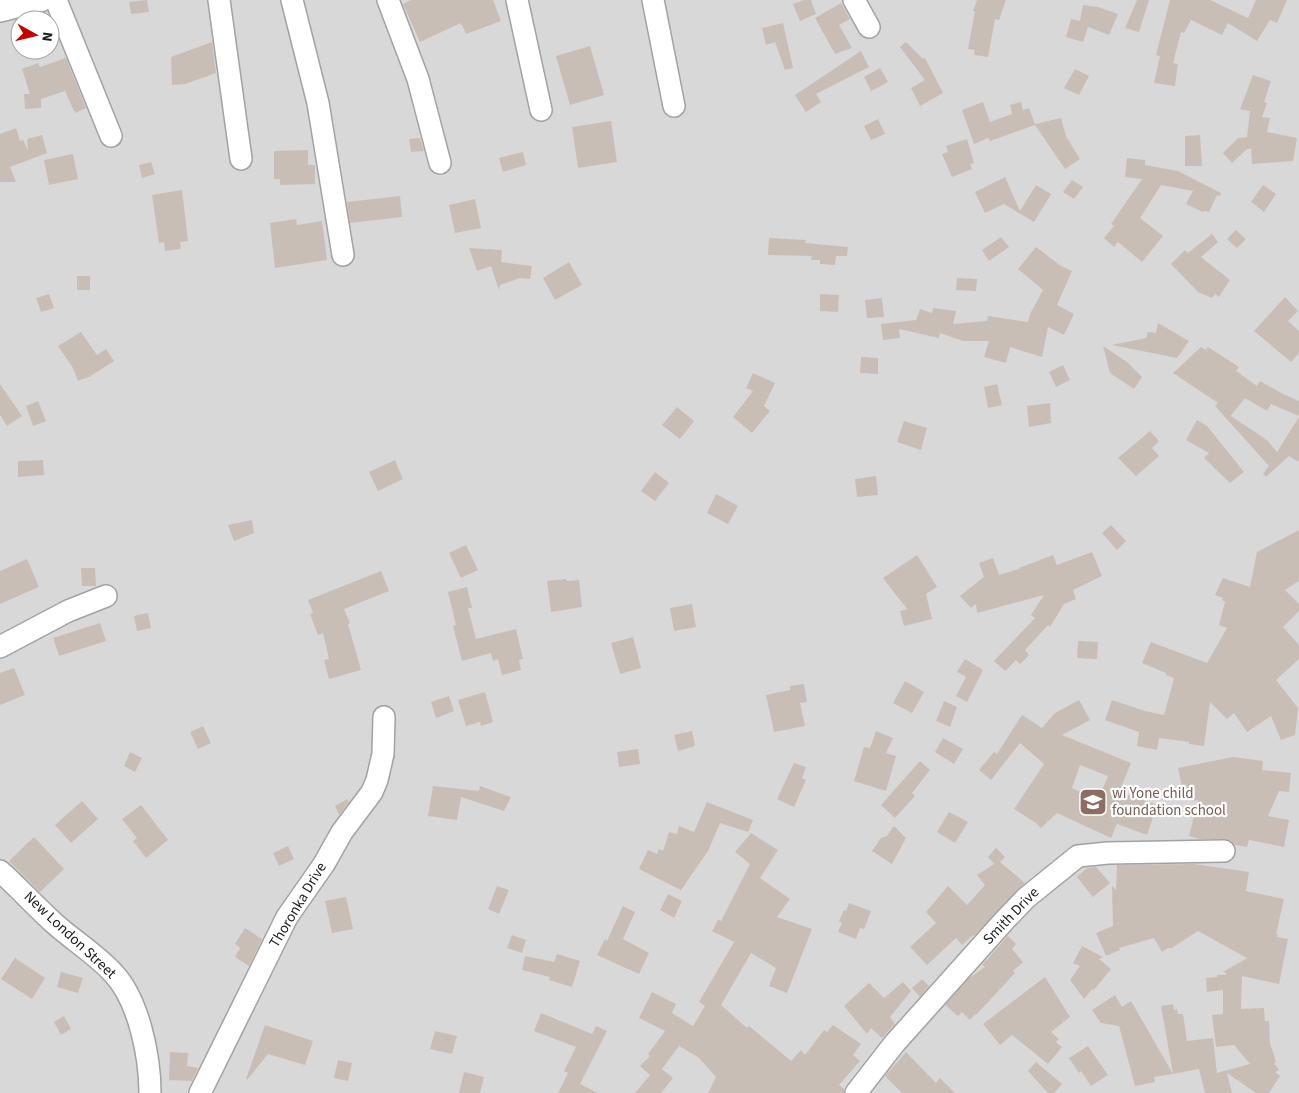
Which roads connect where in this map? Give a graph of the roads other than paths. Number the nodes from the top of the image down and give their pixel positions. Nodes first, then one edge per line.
1 (56, 0) edge
2 (219, 0) edge
3 (292, 0) edge
4 (388, 0) edge
5 (517, 0) edge
6 (653, 0) edge
7 (854, 0) edge
8 (35, 1) edge
9 (0, 11) edge
10 (870, 27) dead end
11 (674, 106) dead end
12 (541, 110) dead end
13 (111, 136) dead end
14 (241, 159) dead end
15 (440, 163) dead end
16 (343, 255) dead end
17 (106, 596) dead end
18 (0, 647) edge
19 (384, 717) dead end
20 (1224, 851) dead end
21 (0, 871) edge
22 (150, 1093) edge
23 (200, 1093) edge
24 (856, 1093) edge

1 - 13 street
2 - 14 street
3 - 16 street
4 - 15 street
5 - 12 street
6 - 11 street
7 - 10 street
8 - 9 street
17 - 18 street
19 - 23 street, Thoronka Drive
20 - 24 street, Smith Drive
21 - 22 street, New London Street

